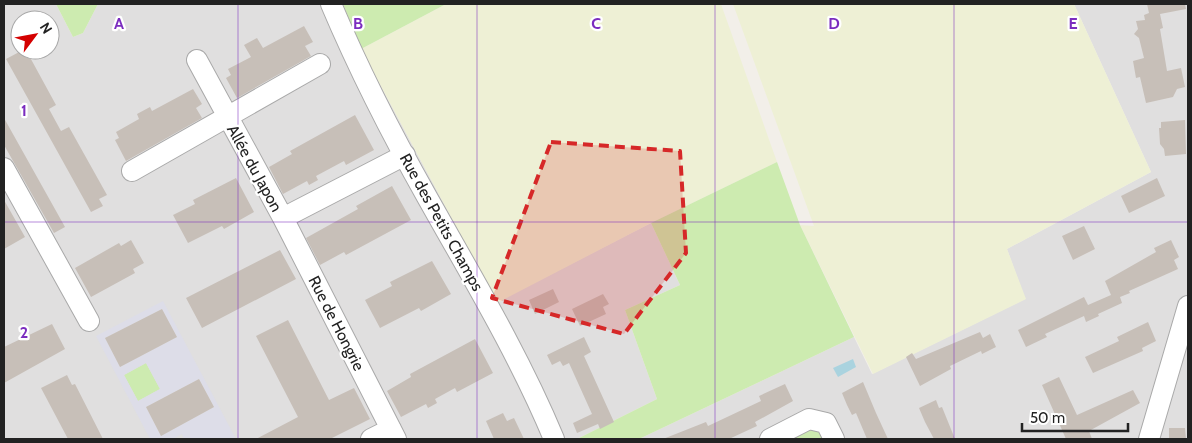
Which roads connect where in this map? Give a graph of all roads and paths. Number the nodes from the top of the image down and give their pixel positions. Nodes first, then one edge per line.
1 (331, 4) edge
2 (197, 60) dead end
3 (320, 64) dead end
4 (227, 118) junction
5 (405, 155) junction
6 (4, 168) edge
7 (132, 171) dead end
8 (283, 218) junction
9 (1188, 306) edge
10 (89, 321) dead end
11 (393, 434) edge
12 (371, 439) edge
13 (554, 439) edge
14 (770, 439) edge
15 (834, 439) edge
16 (1149, 439) edge

1 - 5 street, Rue des Petits Champs
2 - 4 street, Allée du Japon
3 - 4 street, Allée du Japon
4 - 7 street, Allée du Japon
4 - 8 street, Allée du Japon
5 - 8 street
5 - 13 street, Rue des Petits Champs
6 - 10 street
8 - 11 street, Rue de Hongrie
9 - 16 street
11 - 12 street
14 - 15 street

